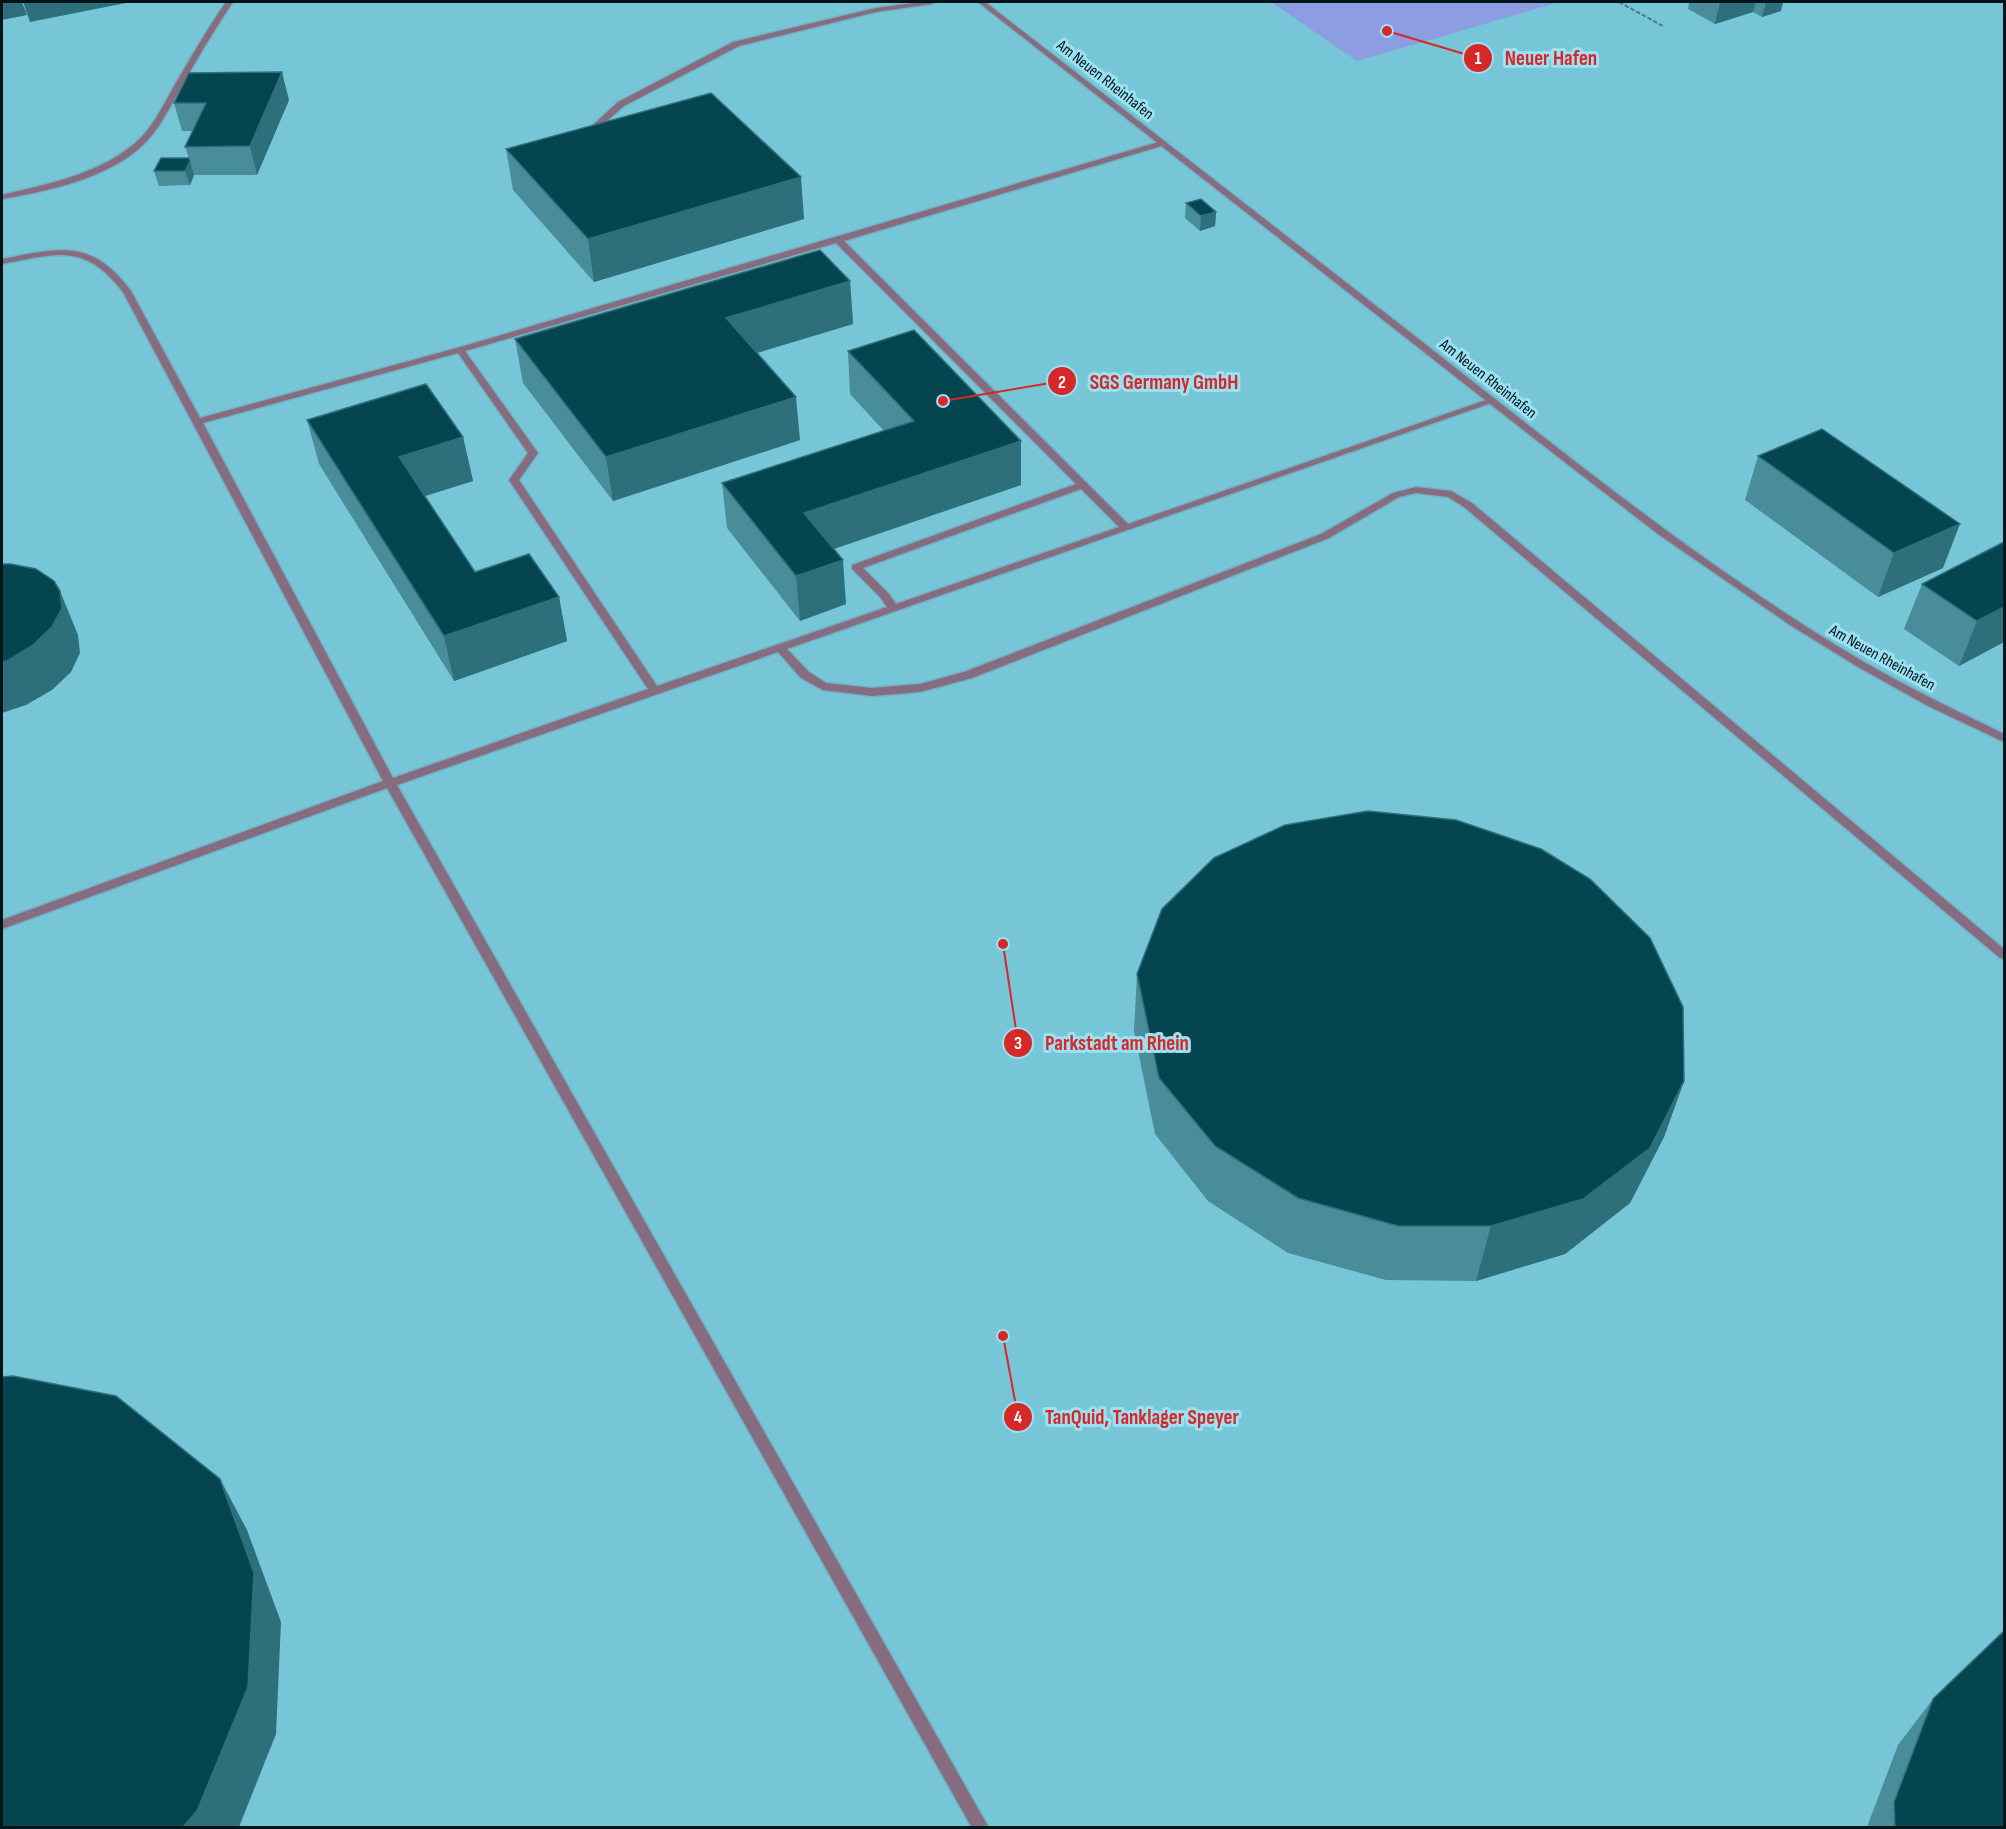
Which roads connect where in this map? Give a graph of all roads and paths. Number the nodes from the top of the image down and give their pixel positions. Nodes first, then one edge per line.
1 (229, 2) edge
2 (932, 2) edge
3 (981, 2) edge
4 (1619, 2) edge
5 (1663, 26) dead end
6 (584, 136) edge
7 (1162, 143) junction
8 (2, 197) edge
9 (838, 240) junction
10 (2, 261) edge
11 (460, 350) junction
12 (1492, 401) junction
13 (197, 422) junction
14 (1083, 485) junction
15 (1126, 528) junction
16 (893, 608) junction
17 (780, 648) junction
18 (655, 691) junction
19 (2004, 738) edge
20 (390, 783) junction
21 (2, 924) edge
22 (2004, 955) edge
23 (981, 1827) edge

1 - 8 street
2 - 6 street
3 - 7 street, Am Neuen Rheinhafen
4 - 5 path
7 - 9 street
7 - 12 street, Am Neuen Rheinhafen
9 - 11 street
9 - 14 street
10 - 13 street
11 - 13 street
11 - 18 street
12 - 15 street
12 - 19 street, Am Neuen Rheinhafen
13 - 20 street
14 - 15 street
14 - 16 street
15 - 16 street
16 - 17 street
17 - 18 street
17 - 22 street
18 - 20 street
20 - 21 street
20 - 23 street

